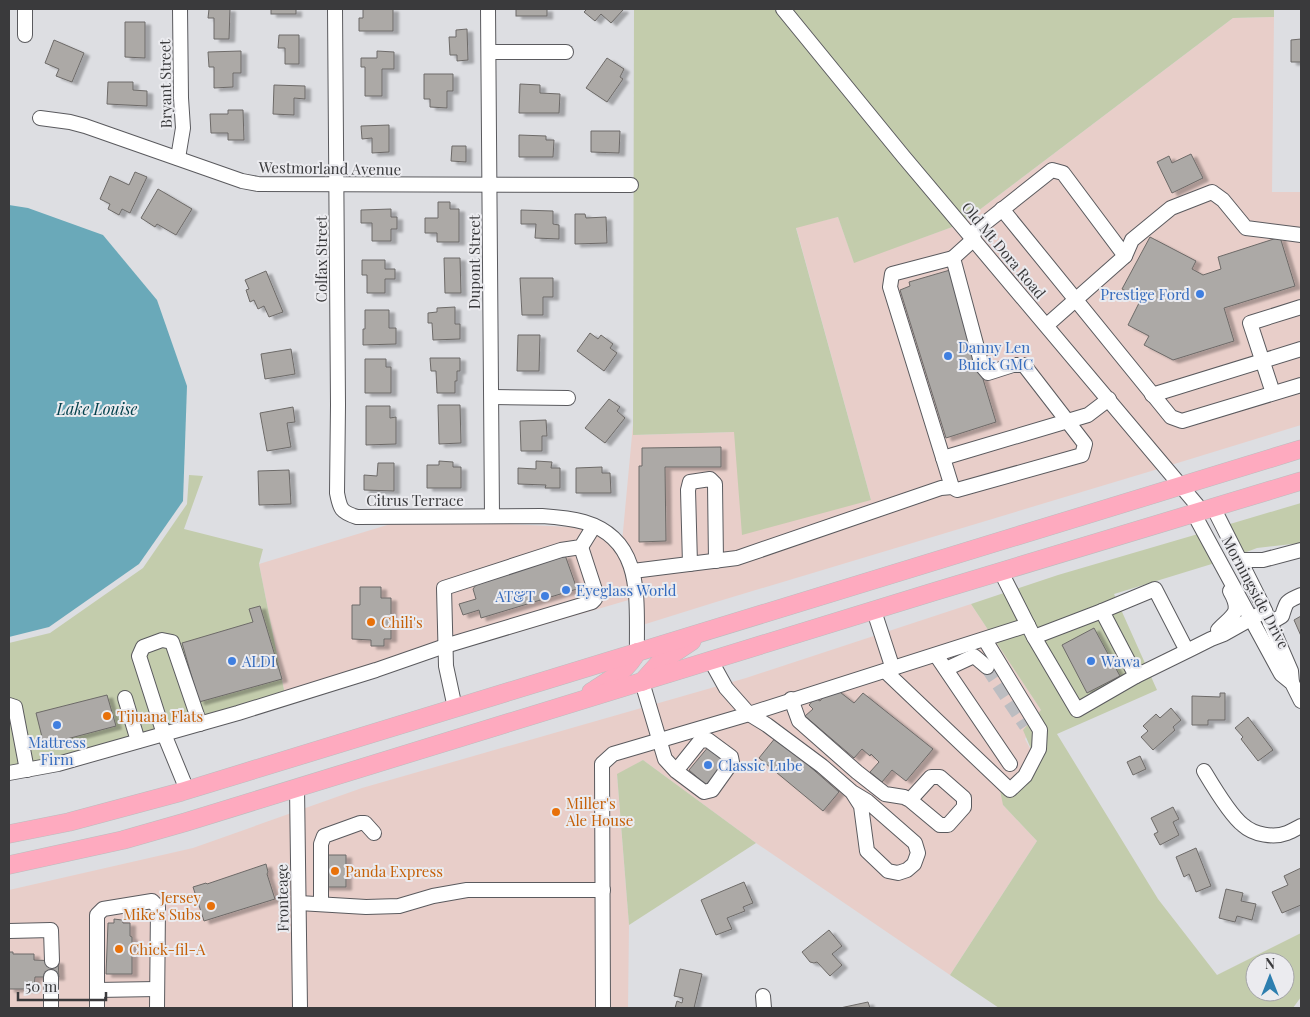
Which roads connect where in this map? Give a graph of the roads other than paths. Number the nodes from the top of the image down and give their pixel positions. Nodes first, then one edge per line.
1 (25, 9) edge
2 (180, 9) edge
3 (334, 9) edge
4 (488, 9) edge
5 (783, 9) edge
6 (25, 35) dead end
7 (489, 52) junction
8 (566, 52) dead end
9 (40, 118) dead end
10 (178, 158) junction
11 (336, 185) junction
12 (490, 185) junction
13 (631, 185) dead end
14 (1002, 209) junction
15 (1301, 234) edge
16 (972, 237) junction
17 (1125, 256) junction
18 (953, 258) junction
19 (1075, 300) junction
20 (1301, 307) edge
21 (1047, 325) junction
22 (1301, 349) edge
23 (1262, 361) junction
24 (1301, 385) edge
25 (1273, 393) junction
26 (1152, 395) junction
27 (492, 397) junction
28 (568, 398) dead end
29 (1108, 399) junction
30 (1068, 422) junction
31 (1301, 449) edge
32 (943, 458) junction
33 (1301, 481) edge
34 (1180, 486) junction
35 (952, 487) junction
36 (341, 509) joint
37 (1203, 511) junction
38 (492, 516) junction
39 (594, 526) junction
40 (581, 547) junction
41 (1301, 550) edge
42 (1220, 559) junction
43 (1241, 560) junction
44 (716, 561) junction
45 (690, 564) junction
46 (633, 571) junction
47 (1000, 572) junction
48 (1301, 595) edge
49 (874, 610) junction
50 (1102, 610) junction
51 (1268, 617) junction
52 (1251, 618) junction
53 (710, 630) junction
54 (1031, 631) junction
55 (1211, 639) junction
56 (985, 640) junction
57 (445, 646) junction
58 (1186, 651) junction
59 (637, 652) junction
60 (936, 655) junction
61 (711, 661) junction
62 (987, 667) tunnel mouth
63 (889, 670) junction
64 (946, 670) junction
65 (1136, 676) junction
66 (1297, 681) edge
67 (642, 682) junction
68 (126, 698) dead end
69 (791, 699) junction
70 (1301, 701) edge
71 (572, 704) junction
72 (9, 705) edge
73 (455, 708) junction
74 (749, 714) junction
75 (200, 724) junction
76 (1026, 726) tunnel mouth
77 (164, 734) junction
78 (660, 740) junction
79 (138, 741) junction
80 (1039, 749) junction
81 (1010, 764) dead end
82 (27, 770) junction
83 (676, 771) dead end
84 (1204, 771) dead end
85 (9, 773) edge
86 (297, 788) junction
87 (187, 790) junction
88 (852, 792) junction
89 (910, 800) dead end
90 (1301, 826) edge
91 (374, 833) dead end
92 (9, 834) edge
93 (9, 865) edge
94 (603, 890) junction
95 (299, 904) junction
96 (321, 904) junction
97 (9, 930) edge
98 (52, 960) dead end
99 (51, 977) dead end
100 (158, 989) junction
101 (97, 990) junction
102 (51, 1008) edge
103 (97, 1008) edge
104 (157, 1008) edge
105 (300, 1008) edge
106 (603, 1008) edge

1 - 6 street
2 - 10 street, Bryant Street
3 - 11 street, Colfax Street
4 - 7 street, Dupont Street
5 - 16 street, Old Mt Dora Road
7 - 8 street
7 - 12 street, Dupont Street
9 - 10 street, Westmorland Avenue
10 - 11 street, Westmorland Avenue
11 - 12 street, Westmorland Avenue
11 - 36 street, Colfax Street
12 - 13 street, Westmorland Avenue
12 - 27 street, Dupont Street
14 - 16 street
14 - 17 street
14 - 19 street
15 - 17 street
16 - 18 street
16 - 21 street, Old Mt Dora Road
17 - 19 street
18 - 30 street
18 - 32 street
19 - 21 street
19 - 26 street
20 - 23 street
21 - 29 street, Old Mt Dora Road
22 - 23 street
23 - 25 street
23 - 26 street
24 - 25 street
25 - 26 street
27 - 28 street
27 - 38 street, Dupont Street
29 - 30 street
29 - 34 street, Old Mt Dora Road
30 - 32 street
30 - 35 street
31 - 34 main road
32 - 35 street
33 - 37 main road
34 - 37 street, Old Mt Dora Road
34 - 53 main road
35 - 44 street
36 - 38 street, Citrus Terrace
37 - 42 street, Morningside Drive
37 - 43 street, Morningside Drive
37 - 47 main road
38 - 39 street, Citrus Terrace
39 - 40 street
39 - 46 street, Citrus Terrace
40 - 57 street
40 - 57 street
41 - 43 street
42 - 52 street, Morningside Drive
42 - 55 street
43 - 51 street, Morningside Drive
44 - 45 street
44 - 45 street
45 - 46 street
46 - 59 street, Citrus Terrace
47 - 49 main road
47 - 54 street
48 - 51 street
49 - 61 main road
49 - 63 street
50 - 54 street
50 - 58 street
50 - 65 street
51 - 52 street
51 - 66 street, Morningside Drive
52 - 55 street
52 - 66 street, Morningside Drive
53 - 59 main road
53 - 67 main road
54 - 56 street
54 - 65 street
55 - 58 street
56 - 60 street
56 - 80 street
57 - 73 street
57 - 75 street
58 - 65 street
59 - 71 main road
59 - 73 main road
60 - 63 street
60 - 64 street
61 - 67 main road
61 - 74 street
62 - 64 street
63 - 69 street
63 - 80 street
64 - 81 street
66 - 70 street, Morningside Drive
67 - 71 main road
67 - 78 street
68 - 79 street
69 - 74 street
69 - 89 street
71 - 86 main road
72 - 82 street
73 - 87 main road
74 - 78 street
74 - 88 street
75 - 77 street
75 - 77 street
76 - 80 street
77 - 79 street
77 - 87 street
78 - 83 street
78 - 94 street
79 - 82 street
82 - 85 street
84 - 90 street
86 - 93 main road
86 - 95 street, Fronteage
87 - 92 main road
88 - 88 street
91 - 96 street
94 - 96 street
94 - 106 street
95 - 96 street
95 - 105 street, Fronteage
97 - 98 street
99 - 102 street
100 - 101 street
100 - 101 street
100 - 104 street
101 - 103 street

